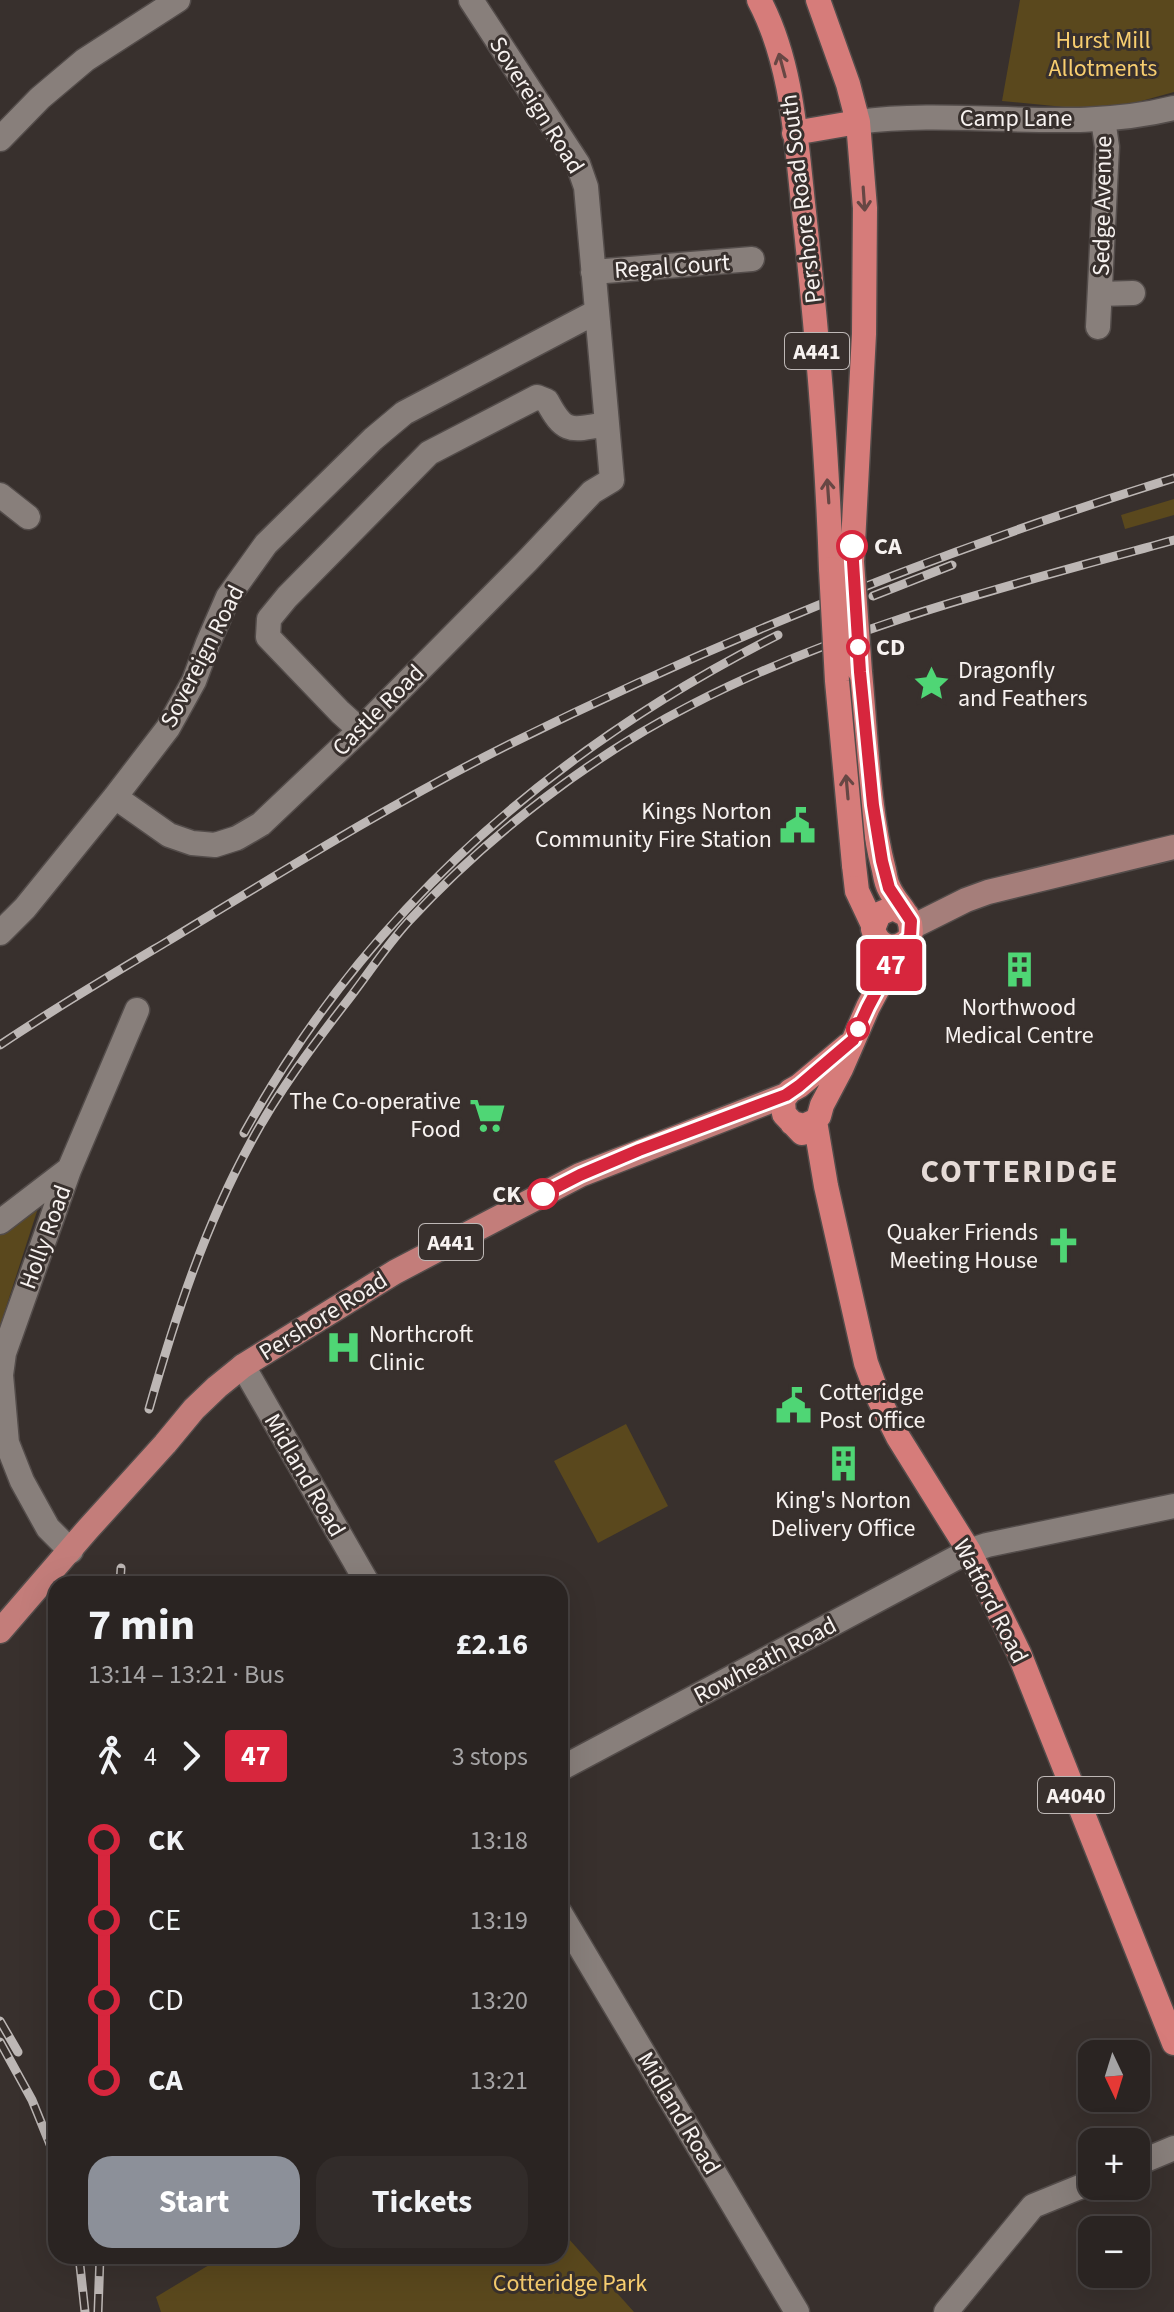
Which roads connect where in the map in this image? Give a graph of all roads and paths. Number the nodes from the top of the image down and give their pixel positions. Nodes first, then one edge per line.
1 (178, 0) edge
2 (471, 0) edge
3 (759, 0) edge
4 (818, 0) edge
5 (1174, 108) edge
6 (1103, 119) junction
7 (858, 122) junction
8 (794, 133) junction
9 (0, 139) edge
10 (752, 259) dead end
11 (593, 272) junction
12 (1133, 293) dead end
13 (1100, 294) junction
14 (596, 312) junction
15 (1098, 327) dead end
16 (607, 424) junction
17 (612, 480) joint
18 (0, 495) edge
19 (28, 517) dead end
20 (841, 566) junction
21 (360, 730) junction
22 (115, 797) junction
23 (1174, 847) edge
24 (894, 930) junction
25 (0, 933) edge
26 (137, 1010) dead end
27 (853, 1040) junction
28 (793, 1090) junction
29 (730, 1115) junction
30 (804, 1117) junction
31 (69, 1170) junction
32 (0, 1222) edge
33 (243, 1366) junction
34 (1174, 1506) edge
35 (71, 1551) junction
36 (969, 1551) junction
37 (49, 1576) edge
38 (363, 1576) edge
39 (48, 1577) edge
40 (0, 1631) edge
41 (568, 1765) edge
42 (568, 1926) edge
43 (1174, 2043) edge
44 (1174, 2148) edge
45 (1150, 2158) edge
46 (1078, 2188) edge
47 (797, 2312) edge
48 (946, 2312) edge

1 - 9 street
2 - 11 street, Sovereign Road
8 -> 3 highway, Pershore Road South / A441
4 - 7 highway, A441
5 - 6 street, Camp Lane
6 - 7 street, Camp Lane
6 - 13 street, Sedge Avenue
7 - 8 highway
7 -> 20 highway, A441
20 -> 8 highway, Pershore Road South / A441
10 - 11 street, Regal Court
11 - 14 street, Sovereign Road
12 - 13 street, Sedge Avenue
13 - 15 street, Sedge Avenue
14 - 16 street, Sovereign Road
14 - 22 street, Sovereign Road
16 - 17 street, Sovereign Road
16 - 21 street
17 - 21 street, Castle Road
18 - 19 street
20 - 24 highway, Pershore Road South / A441, bridge
24 -> 20 highway, bridge
21 - 22 street, Castle Road
22 - 25 street, Sovereign Road
23 - 24 main road
24 - 27 highway, Pershore Road / A441
26 - 31 street, Holly Road
27 - 28 highway, Pershore Road / A441
27 - 30 highway, Pershore Road / A441
28 - 29 main road, Pershore Road / A441
28 - 30 highway
28 - 30 highway
29 - 30 main road, Pershore Road / A441
29 - 33 main road, Pershore Road / A441
30 - 36 highway, Watford Road / A4040
31 - 32 street
31 - 35 street, Holly Road
33 - 35 main road, Pershore Road / A441
33 - 38 street, Midland Road
34 - 36 street, Rowheath Road
35 - 37 main road, Pershore Road / A441
36 - 41 street, Rowheath Road
36 - 43 highway, Watford Road / A4040
39 - 40 main road, Pershore Road / A441
42 - 47 street, Midland Road
44 - 45 street
46 - 48 street

